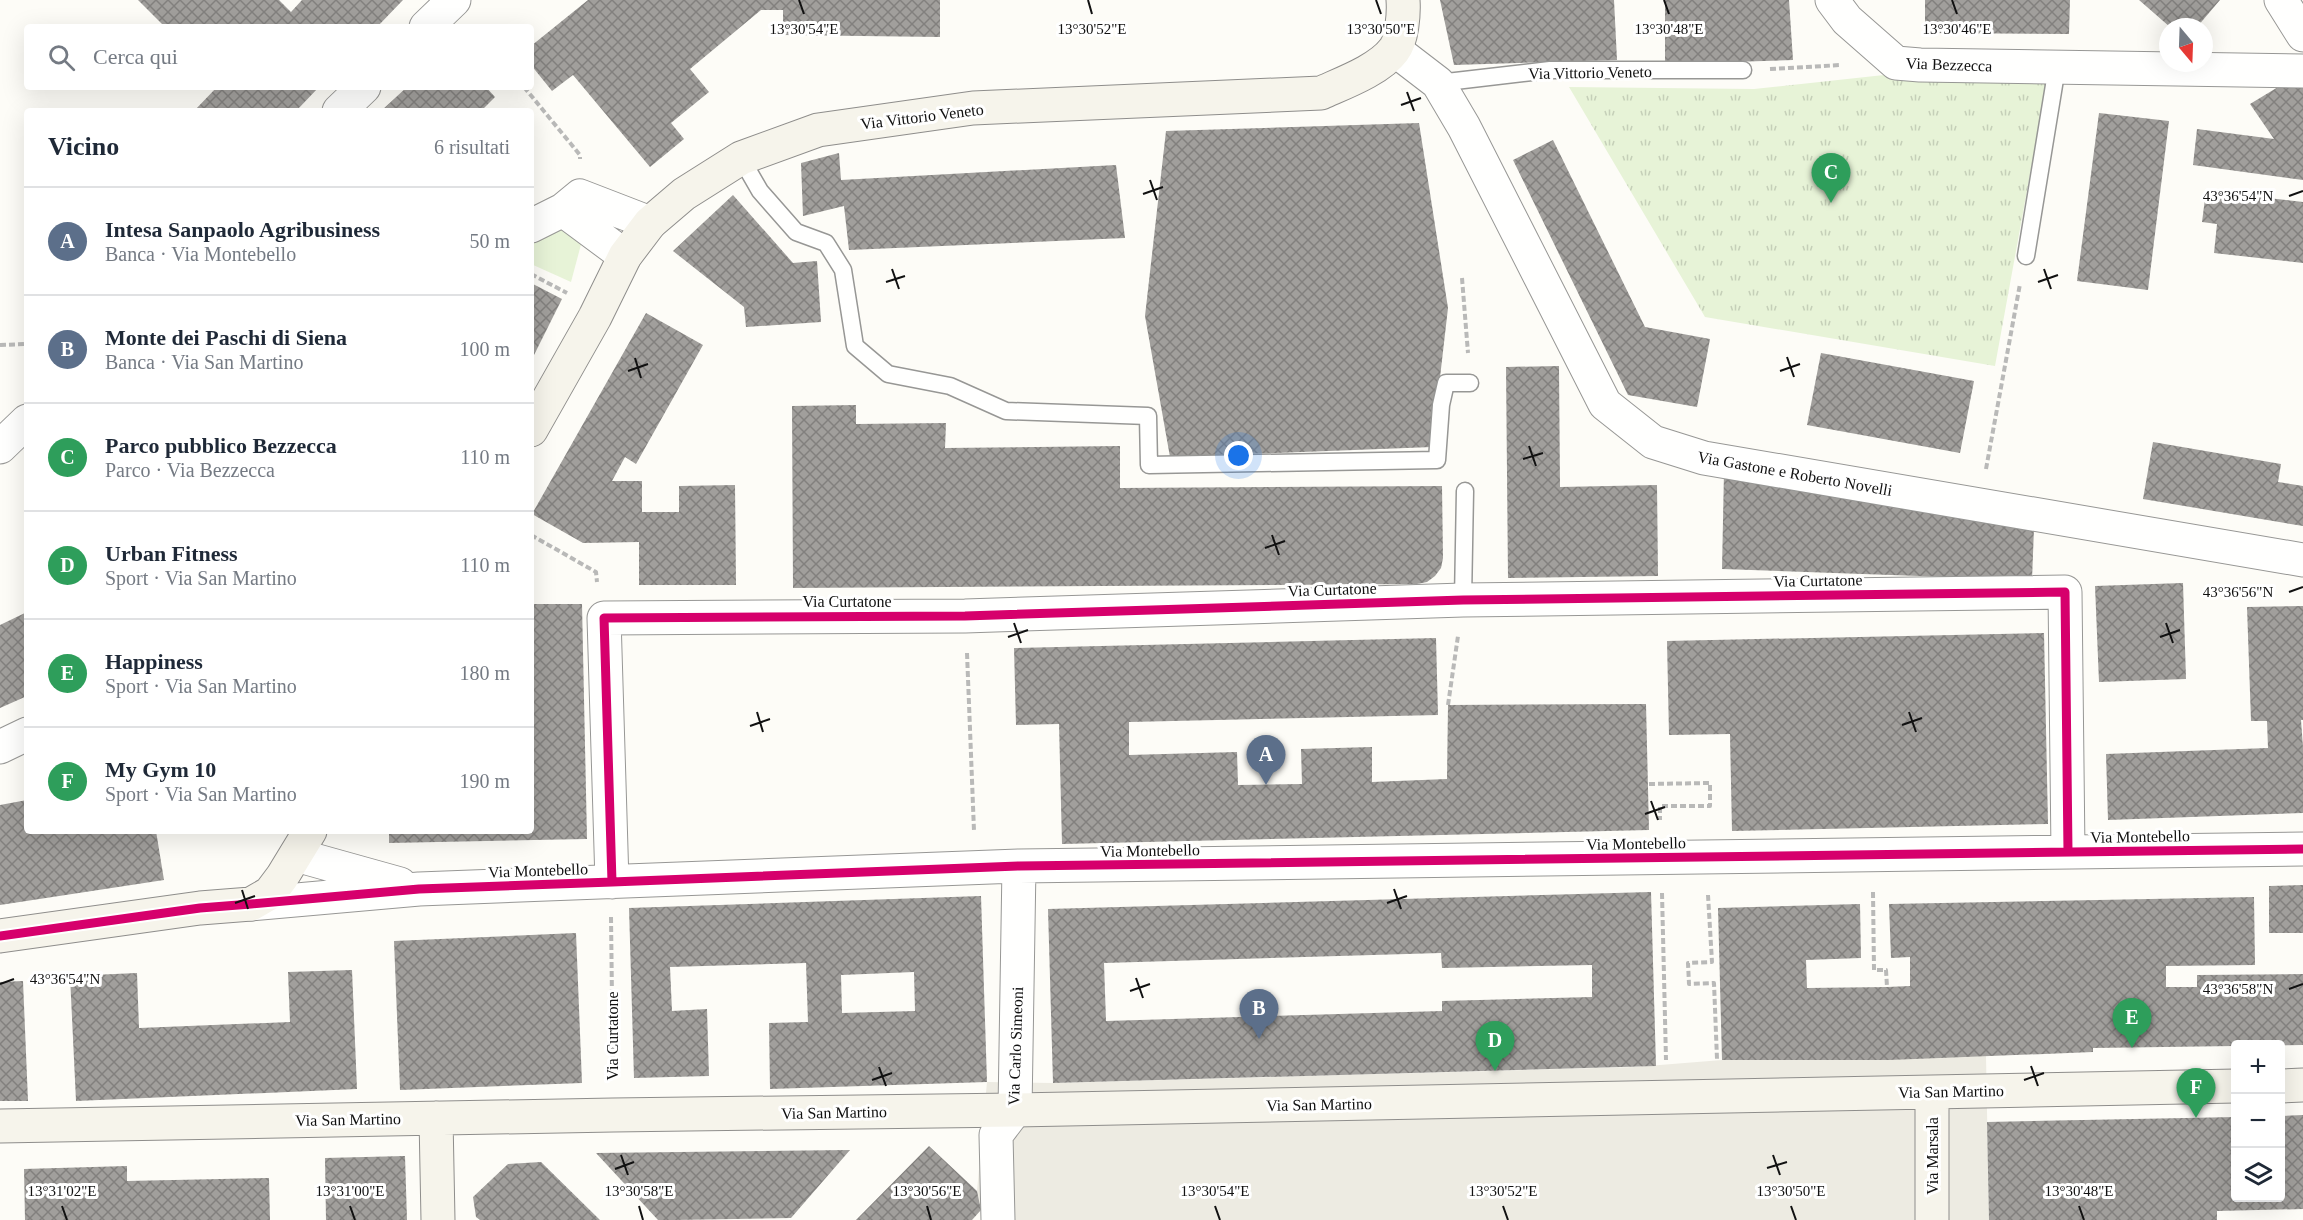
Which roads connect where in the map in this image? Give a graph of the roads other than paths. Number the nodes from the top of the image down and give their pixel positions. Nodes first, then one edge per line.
1 (453, 0) edge
2 (1403, 0) edge
3 (1832, 0) edge
4 (2281, 0) edge
5 (429, 24) edge
6 (2303, 35) edge
7 (1395, 50) junction
8 (2057, 67) junction
9 (1743, 70) road end
10 (2303, 71) edge
11 (1437, 83) junction
12 (361, 90) edge
13 (342, 108) edge
14 (741, 158) junction
15 (571, 203) junction
16 (650, 223) junction
17 (534, 224) edge
18 (625, 256) junction
19 (2026, 256) road end
20 (1470, 383) dead end
21 (24, 424) edge
22 (534, 425) edge
23 (0, 447) edge
24 (1465, 492) dead end
25 (2303, 560) edge
26 (1463, 600) junction
27 (24, 735) edge
28 (0, 747) edge
29 (303, 843) edge
30 (2303, 849) edge
31 (2068, 852) junction
32 (1019, 866) junction
33 (419, 889) junction
34 (611, 894) junction
35 (251, 904) junction
36 (200, 908) junction
37 (0, 936) edge
38 (2303, 1085) edge
39 (2231, 1086) edge
40 (2285, 1086) edge
41 (1932, 1092) junction
42 (1015, 1110) junction
43 (436, 1118) junction
44 (0, 1126) edge
45 (438, 1220) edge
46 (998, 1220) edge
47 (1932, 1220) edge

1 - 5 street
2 - 7 main road
3 - 8 street, Via Bezzecca
4 - 6 street
7 - 11 street, Via Gastone e Roberto Novelli
7 - 14 main road, Via Vittorio Veneto
8 - 10 street, Via Bezzecca
8 - 19 lane
9 - 11 lane, Via Vittorio Veneto
11 - 25 street, Via Gastone e Roberto Novelli
12 - 13 street
14 - 16 main road, Via Vittorio Veneto
14 - 20 lane
15 - 16 street
15 - 17 street
15 - 18 street
16 - 18 main road, Via Vittorio Veneto
18 - 22 main road, Via Vittorio Veneto
21 - 23 street
24 - 26 lane
26 - 31 street, Via Curtatone
26 - 34 street, Via Curtatone
27 - 28 street
29 - 33 street, Via Montebello
29 - 35 main road
29 - 36 main road, Via Montebello
30 - 31 street, Via Montebello
31 - 32 street, Via Montebello
32 - 34 street, Via Montebello
32 - 42 street, Via Carlo Simeoni
33 - 34 street, Via Montebello
33 - 35 street, Via Montebello
35 - 36 main road, Via Montebello
36 - 37 main road, Via Montebello
38 - 40 main road
39 - 41 main road, Via San Martino
41 - 42 main road, Via San Martino
41 - 47 main road, Via Marsala
42 - 43 main road, Via San Martino
42 - 46 street, Via Carlo Simeoni
43 - 44 main road, Via San Martino
43 - 45 main road

